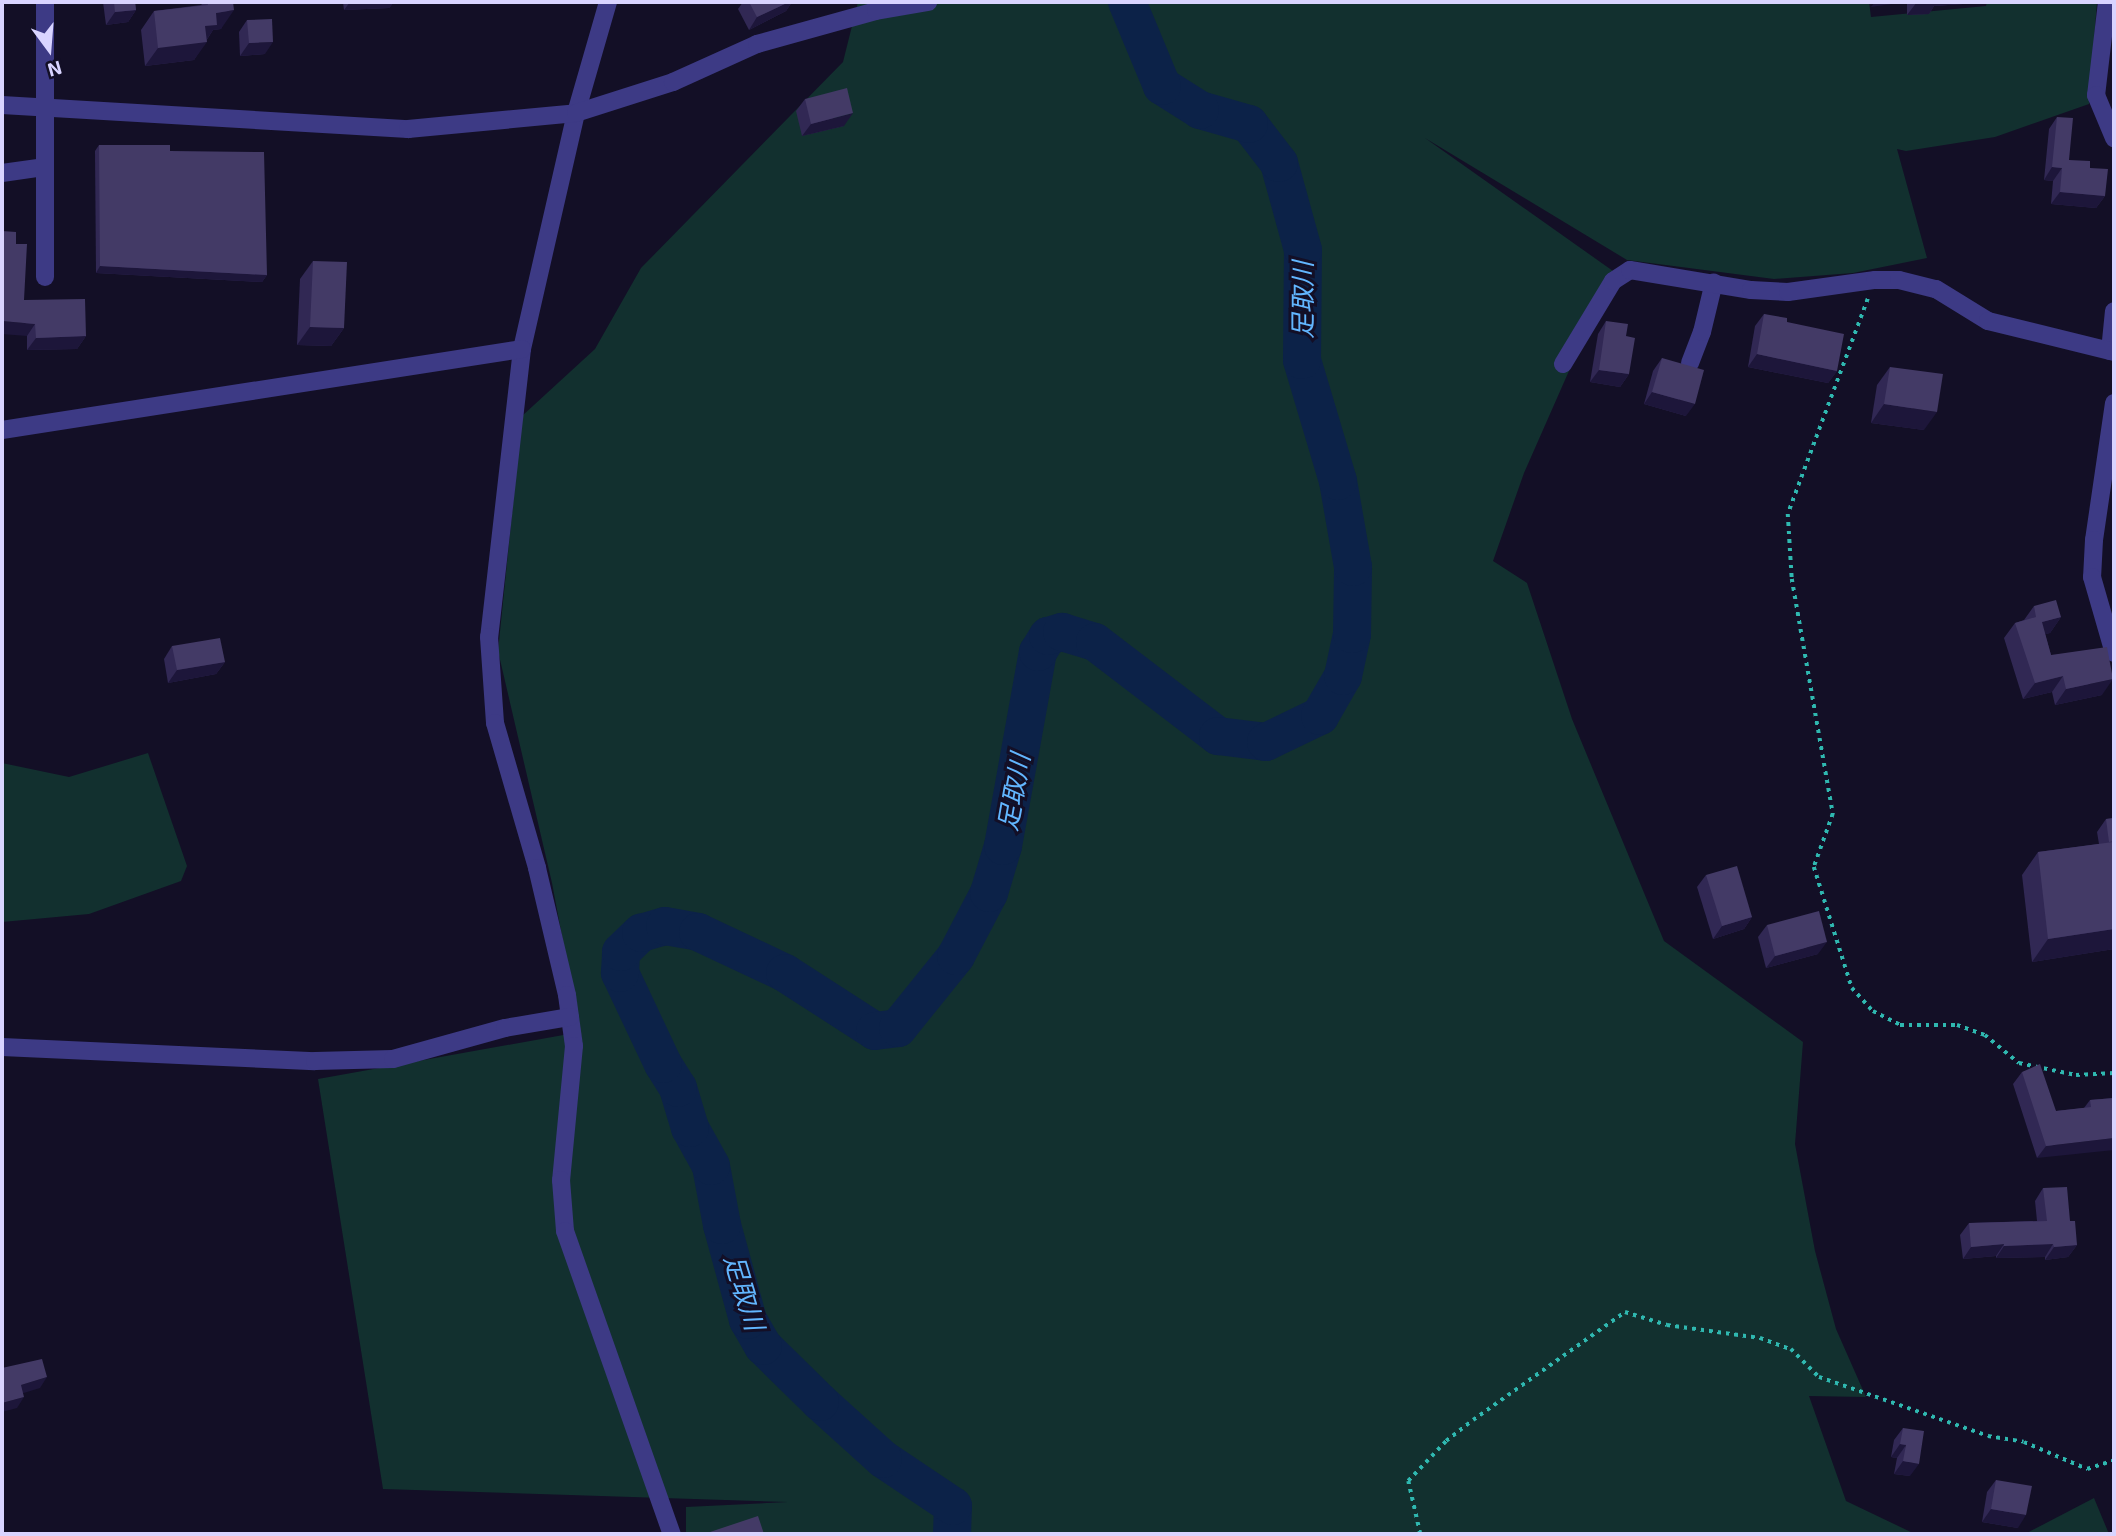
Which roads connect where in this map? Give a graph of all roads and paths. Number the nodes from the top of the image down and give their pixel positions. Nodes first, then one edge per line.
1 (45, 2) edge
2 (608, 2) edge
3 (928, 2) edge
4 (2107, 2) edge
5 (2, 105) edge
6 (46, 109) junction
7 (576, 113) junction
8 (2114, 138) edge
9 (44, 167) junction
10 (2, 173) edge
11 (45, 277) dead end
12 (1875, 280) junction
13 (1714, 282) junction
14 (2114, 311) edge
15 (522, 349) junction
16 (2112, 352) edge
17 (1690, 363) edge
18 (1563, 364) dead end
19 (2114, 403) edge
20 (2, 430) edge
21 (2114, 653) edge
22 (570, 1017) junction
23 (2, 1047) edge
24 (2114, 1073) edge
25 (2114, 1460) edge
26 (672, 1534) edge
27 (1420, 1534) edge

1 - 6 street
2 - 7 street
3 - 7 street
4 - 8 street
5 - 6 street
6 - 7 street
6 - 9 street
7 - 15 street
9 - 10 street
9 - 11 street
12 - 13 street
12 - 16 street
12 - 24 path
13 - 17 street
13 - 18 street
14 - 16 street
15 - 20 street
15 - 22 street
19 - 21 street
22 - 23 street
22 - 26 street
25 - 27 path

